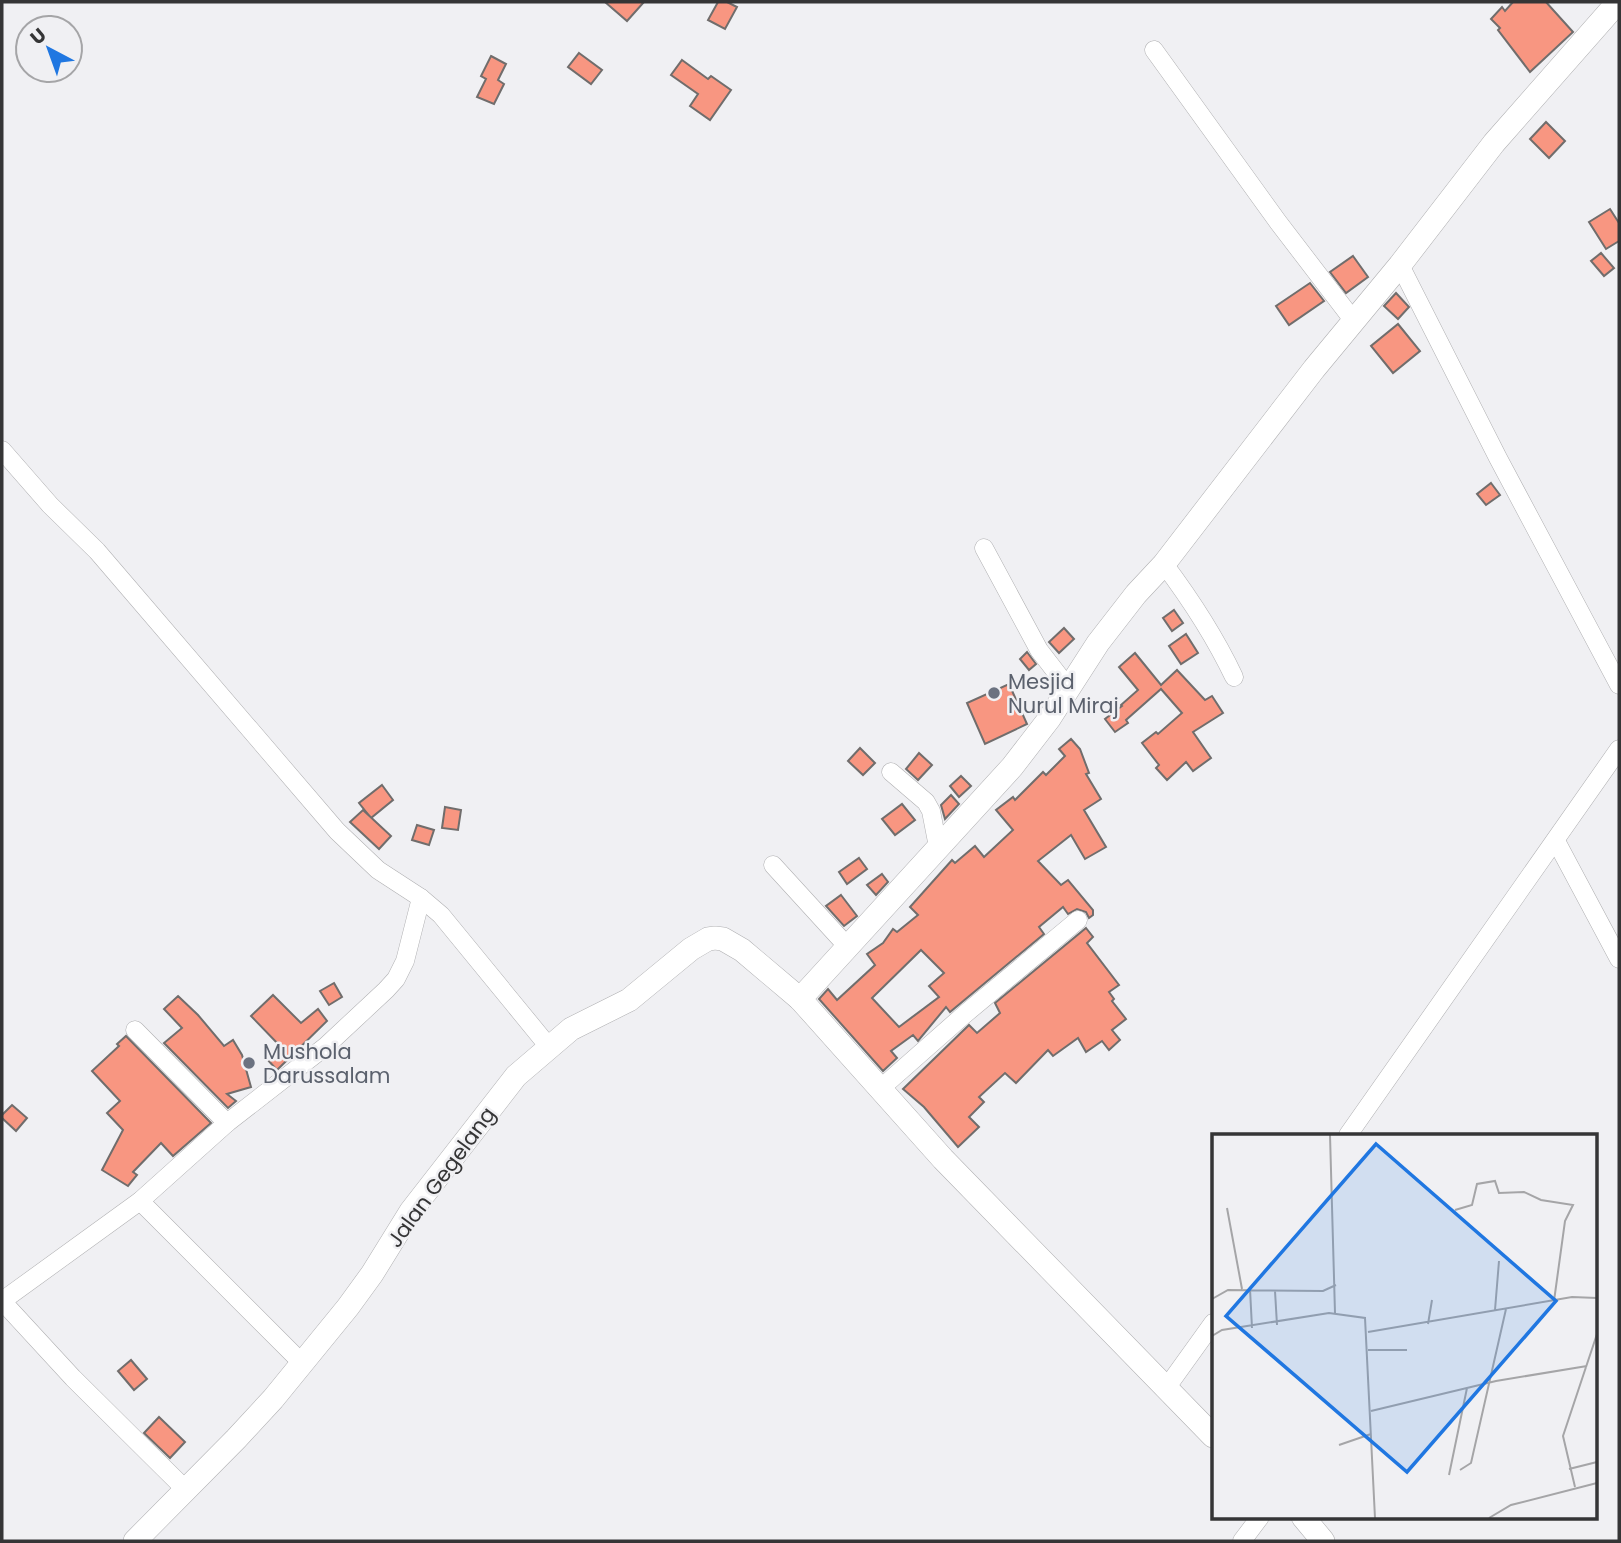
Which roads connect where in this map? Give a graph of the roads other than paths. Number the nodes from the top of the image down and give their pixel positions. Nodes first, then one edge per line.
1 (1611, 5) edge
2 (1154, 50) dead end
3 (1400, 265) junction
4 (1353, 320) junction
5 (2, 450) edge
6 (984, 548) dead end
7 (1164, 564) junction
8 (1234, 677) dead end
9 (1619, 685) edge
10 (1069, 690) junction
11 (1619, 749) edge
12 (891, 772) dead end
13 (1556, 841) junction
14 (938, 847) junction
15 (774, 865) dead end
16 (421, 898) junction
17 (1078, 920) dead end
18 (847, 946) junction
19 (1619, 959) edge
20 (800, 999) junction
21 (135, 1030) dead end
22 (548, 1047) junction
23 (880, 1089) junction
24 (227, 1123) junction
25 (1349, 1134) edge
26 (140, 1201) junction
27 (2, 1301) edge
28 (1212, 1324) edge
29 (302, 1363) junction
30 (1167, 1387) junction
31 (1212, 1435) edge
32 (187, 1490) junction
33 (1259, 1518) edge
34 (1304, 1518) edge
35 (135, 1541) edge
36 (1242, 1541) edge
37 (1323, 1541) edge

1 - 3 street
2 - 4 street
3 - 4 street
3 - 9 street
4 - 7 street
5 - 16 street
6 - 10 street
7 - 8 street
7 - 10 street
10 - 14 street
11 - 13 street
12 - 14 street
13 - 19 street
13 - 25 street
14 - 18 street
15 - 18 street
16 - 22 street
16 - 24 street
17 - 23 street
18 - 20 street
20 - 22 street, Jalan Gegelang
20 - 23 street, Jalan Gegelang
21 - 24 street
22 - 29 street, Jalan Gegelang
23 - 30 street, Jalan Gegelang
24 - 26 street
26 - 27 street
26 - 29 street
27 - 32 street
28 - 30 street
29 - 32 street, Jalan Gegelang
30 - 31 street, Jalan Gegelang
32 - 35 street, Jalan Gegelang
33 - 36 street
34 - 37 street

